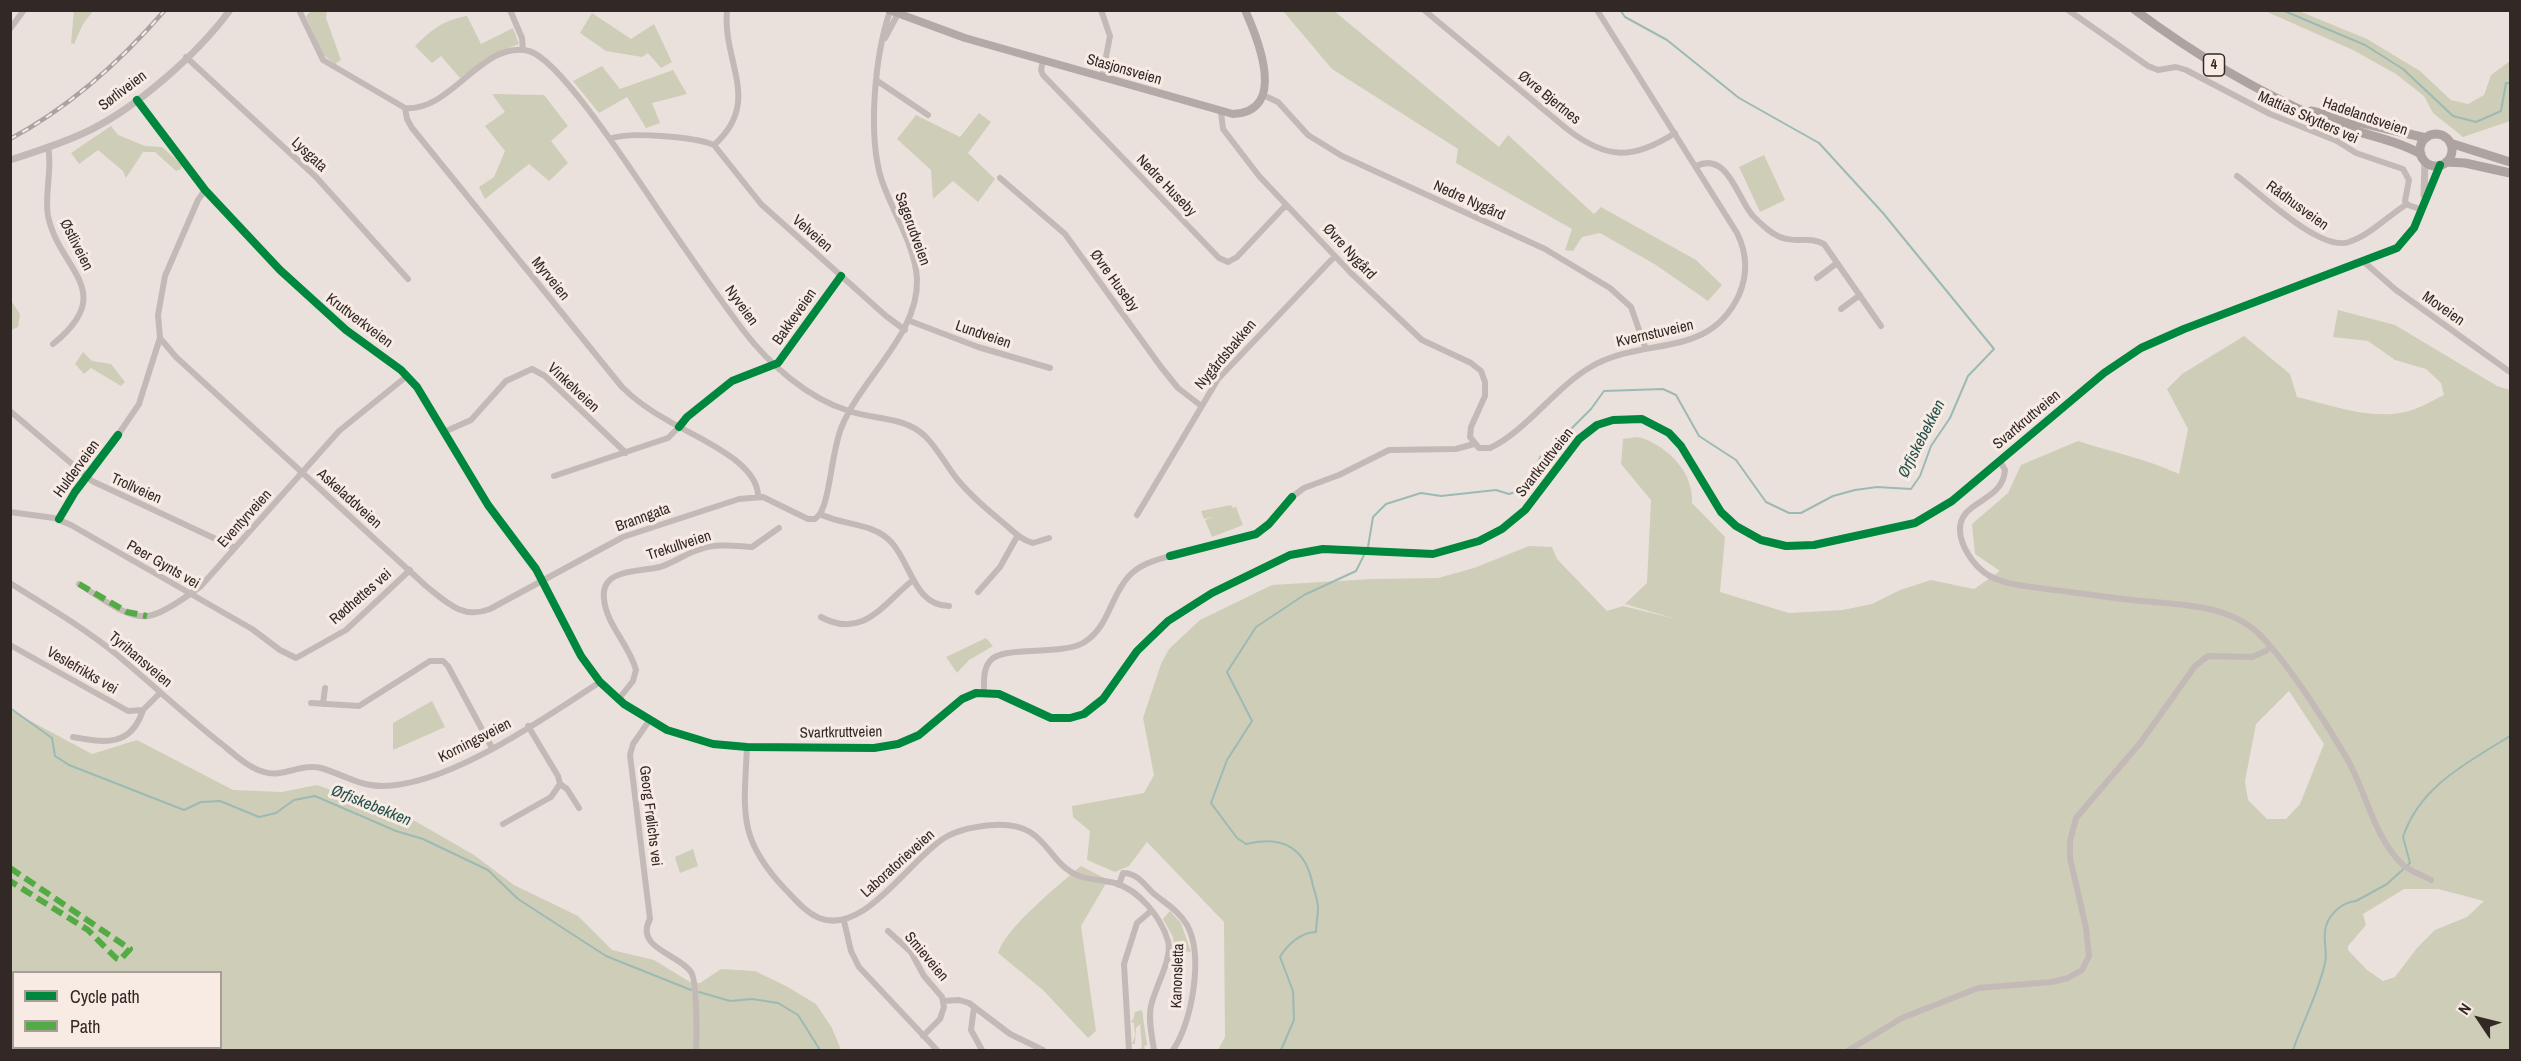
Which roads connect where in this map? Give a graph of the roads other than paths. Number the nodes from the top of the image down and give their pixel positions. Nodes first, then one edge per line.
1 (24, 10) edge
2 (230, 10) edge
3 (299, 10) edge
4 (510, 10) edge
5 (727, 10) edge
6 (1101, 10) edge
7 (1245, 10) edge
8 (1424, 10) edge
9 (1597, 10) edge
10 (2068, 10) edge
11 (2135, 10) edge
12 (894, 11) edge
13 (10, 29) edge
14 (523, 50) junction
15 (186, 57) junction
16 (1043, 61) junction
17 (1102, 78) junction
18 (876, 80) junction
19 (1263, 95) junction
20 (137, 100) junction
21 (405, 108) junction
22 (2300, 108) junction
23 (1221, 112) junction
24 (928, 115) dead end
25 (1675, 133) junction
26 (2426, 138) junction
27 (610, 139) junction
28 (2450, 142) junction
29 (714, 145) junction
30 (48, 147) junction
31 (2423, 158) junction
32 (10, 160) edge
33 (2511, 162) edge
34 (2443, 164) junction
35 (1696, 166) junction
36 (2511, 174) edge
37 (2237, 176) dead end
38 (1000, 178) dead end
39 (205, 190) junction
40 (2424, 198) junction
41 (2407, 204) junction
42 (1286, 205) junction
43 (2420, 209) junction
44 (1335, 256) junction
45 (2364, 262) junction
46 (1837, 263) junction
47 (1816, 278) dead end
48 (408, 279) dead end
49 (1860, 295) junction
50 (1841, 309) dead end
51 (910, 321) junction
52 (1881, 326) dead end
53 (905, 330) junction
54 (160, 338) junction
55 (53, 344) dead end
56 (1645, 347) junction
57 (1050, 368) dead end
58 (2511, 372) edge
59 (407, 376) junction
60 (1200, 405) junction
61 (10, 411) edge
62 (849, 411) junction
63 (679, 427) junction
64 (444, 432) junction
65 (118, 435) dead end
66 (1474, 444) junction
67 (626, 453) junction
68 (2000, 461) junction
69 (303, 472) junction
70 (554, 476) dead end
71 (758, 496) junction
72 (1292, 497) dead end
73 (10, 512) edge
74 (820, 514) junction
75 (1137, 515) dead end
76 (779, 528) dead end
77 (1018, 535) junction
78 (1049, 538) dead end
79 (235, 548) junction
80 (1170, 556) dead end
81 (410, 570) junction
82 (542, 580) junction
83 (913, 580) junction
84 (10, 583) edge
85 (80, 584) dead end
86 (978, 592) dead end
87 (189, 594) junction
88 (949, 606) dead end
89 (821, 617) dead end
90 (10, 645) edge
91 (2270, 646) junction
92 (296, 658) joint
93 (600, 682) junction
94 (325, 688) dead end
95 (984, 692) junction
96 (160, 693) junction
97 (618, 700) junction
98 (311, 703) dead end
99 (323, 704) junction
100 (143, 710) junction
101 (649, 721) junction
102 (528, 726) junction
103 (73, 737) dead end
104 (747, 747) junction
105 (492, 748) junction
106 (248, 764) joint
107 (560, 784) junction
108 (579, 808) dead end
109 (503, 824) dead end
110 (2431, 880) dead end
111 (1119, 885) junction
112 (1151, 911) junction
113 (844, 921) junction
114 (888, 931) dead end
115 (943, 1001) junction
116 (974, 1007) junction
117 (923, 1036) junction
118 (696, 1050) edge
119 (937, 1050) edge
120 (982, 1050) edge
121 (1043, 1050) edge
122 (1129, 1050) edge
123 (1154, 1050) edge
124 (1173, 1050) edge
125 (1849, 1050) edge

1 - 13 street
2 - 15 street, Sørliveien
3 - 21 street
4 - 14 street
5 - 29 street
6 - 17 street
7 - 19 main road
8 - 25 street, Øvre Bjertnes
9 - 25 street, Kvernstuveien
10 - 41 street, Mattias Skytters vei
11 - 22 highway, Hadelandsveien / 4
12 - 16 main road, Stasjonsveien
12 - 18 street, Sagerudveien
14 - 21 street
14 - 27 street, Nyveien
15 - 20 street, Sørliveien
15 - 48 street, Lysgata
16 - 17 main road, Stasjonsveien
16 - 42 street, Nedre Huseby
17 - 23 main road, Stasjonsveien
18 - 24 street
18 - 51 street, Sagerudveien
19 - 23 main road, Stasjonsveien
19 - 56 street, Nedre Nygård
20 - 30 street, Sørliveien
20 - 39 street, Kruttverkveien
21 - 63 street, Myrveien
22 - 26 highway, Hadelandsveien / 4
22 - 31 highway, Hadelandsveien / 4
23 - 42 street, Øvre Nygård
25 - 35 street, Kvernstuveien
26 - 28 highway, 4
26 - 31 highway
27 - 29 street
27 - 62 street, Nyveien
28 - 33 highway, 4
28 - 34 highway
29 - 53 street, Velveien
30 - 32 street, Sørliveien
30 - 55 street, Østliveien
31 - 34 highway, 4
31 - 40 street, Svartkruttveien
34 - 36 highway, 4
34 - 40 street, Svartkruttveien
35 - 46 street
35 - 56 street, Kvernstuveien
37 - 41 street, Rådhusveien
38 - 60 street, Øvre Huseby
39 - 54 street, Hulderveien
39 - 59 street, Kruttverkveien
40 - 43 street, Svartkruttveien
41 - 43 street
42 - 44 street, Øvre Nygård
43 - 45 street, Svartkruttveien
44 - 60 street, Nygårdsbakken
44 - 66 street, Øvre Nygård
45 - 58 street, Moveien
45 - 68 street, Svartkruttveien
46 - 47 street
46 - 49 street
49 - 50 street
49 - 52 street
51 - 53 street, Sagerudveien
51 - 57 street, Lundveien
53 - 62 street, Sagerudveien
54 - 65 street, Hulderveien
54 - 69 street, Askeladdveien
56 - 66 street, Kvernstuveien
59 - 64 street, Kruttverkveien
59 - 69 street, Eventyrveien
60 - 75 street, Nygårdsbakken
61 - 79 street, Trollveien
62 - 74 street, Sagerudveien
62 - 77 street, Nyveien
63 - 67 street
63 - 71 street, Myrveien
64 - 67 street, Vinkelveien
64 - 82 street, Kruttverkveien
66 - 72 street, Kvernstuveien
67 - 70 street
68 - 91 street
68 - 95 street, Svartkruttveien
69 - 79 street, Eventyrveien
69 - 81 street, Askeladdveien
71 - 74 street
71 - 82 street, Branngata
73 - 87 street, Peer Gynts vei
74 - 83 street
76 - 97 street, Trekullveien
77 - 78 street
77 - 86 street
79 - 87 street, Eventyrveien
80 - 95 street
81 - 82 street, Askeladdveien
81 - 92 street, Rødhettes vei
82 - 93 street, Svartkruttveien
83 - 88 street
83 - 89 street
84 - 96 street, Tyrihansveien
85 - 87 street, Eventyrveien
87 - 92 street, Peer Gynts vei
90 - 100 street, Veslefrikks vei
91 - 110 street
91 - 125 street
93 - 97 street, Svartkruttveien
93 - 102 street, Korningsveien
94 - 99 street
95 - 104 street, Svartkruttveien
96 - 100 street
96 - 106 street, Tyrihansveien
97 - 101 street, Svartkruttveien
98 - 99 street
99 - 105 street
100 - 103 street
101 - 104 street, Svartkruttveien
101 - 118 street, Georg Frølichs vei
102 - 105 street, Korningsveien
102 - 107 street
104 - 113 street
105 - 106 street, Korningsveien
107 - 108 street
107 - 109 street
111 - 112 street, Laboratorieveien
111 - 113 street, Laboratorieveien
111 - 124 street, Kanonsletta
112 - 122 street
112 - 123 street, Laboratorieveien
113 - 117 street
114 - 115 street, Smieveien
115 - 116 street, Smieveien
115 - 117 street, Smieveien
116 - 120 street
116 - 121 street, Smieveien
117 - 119 street

